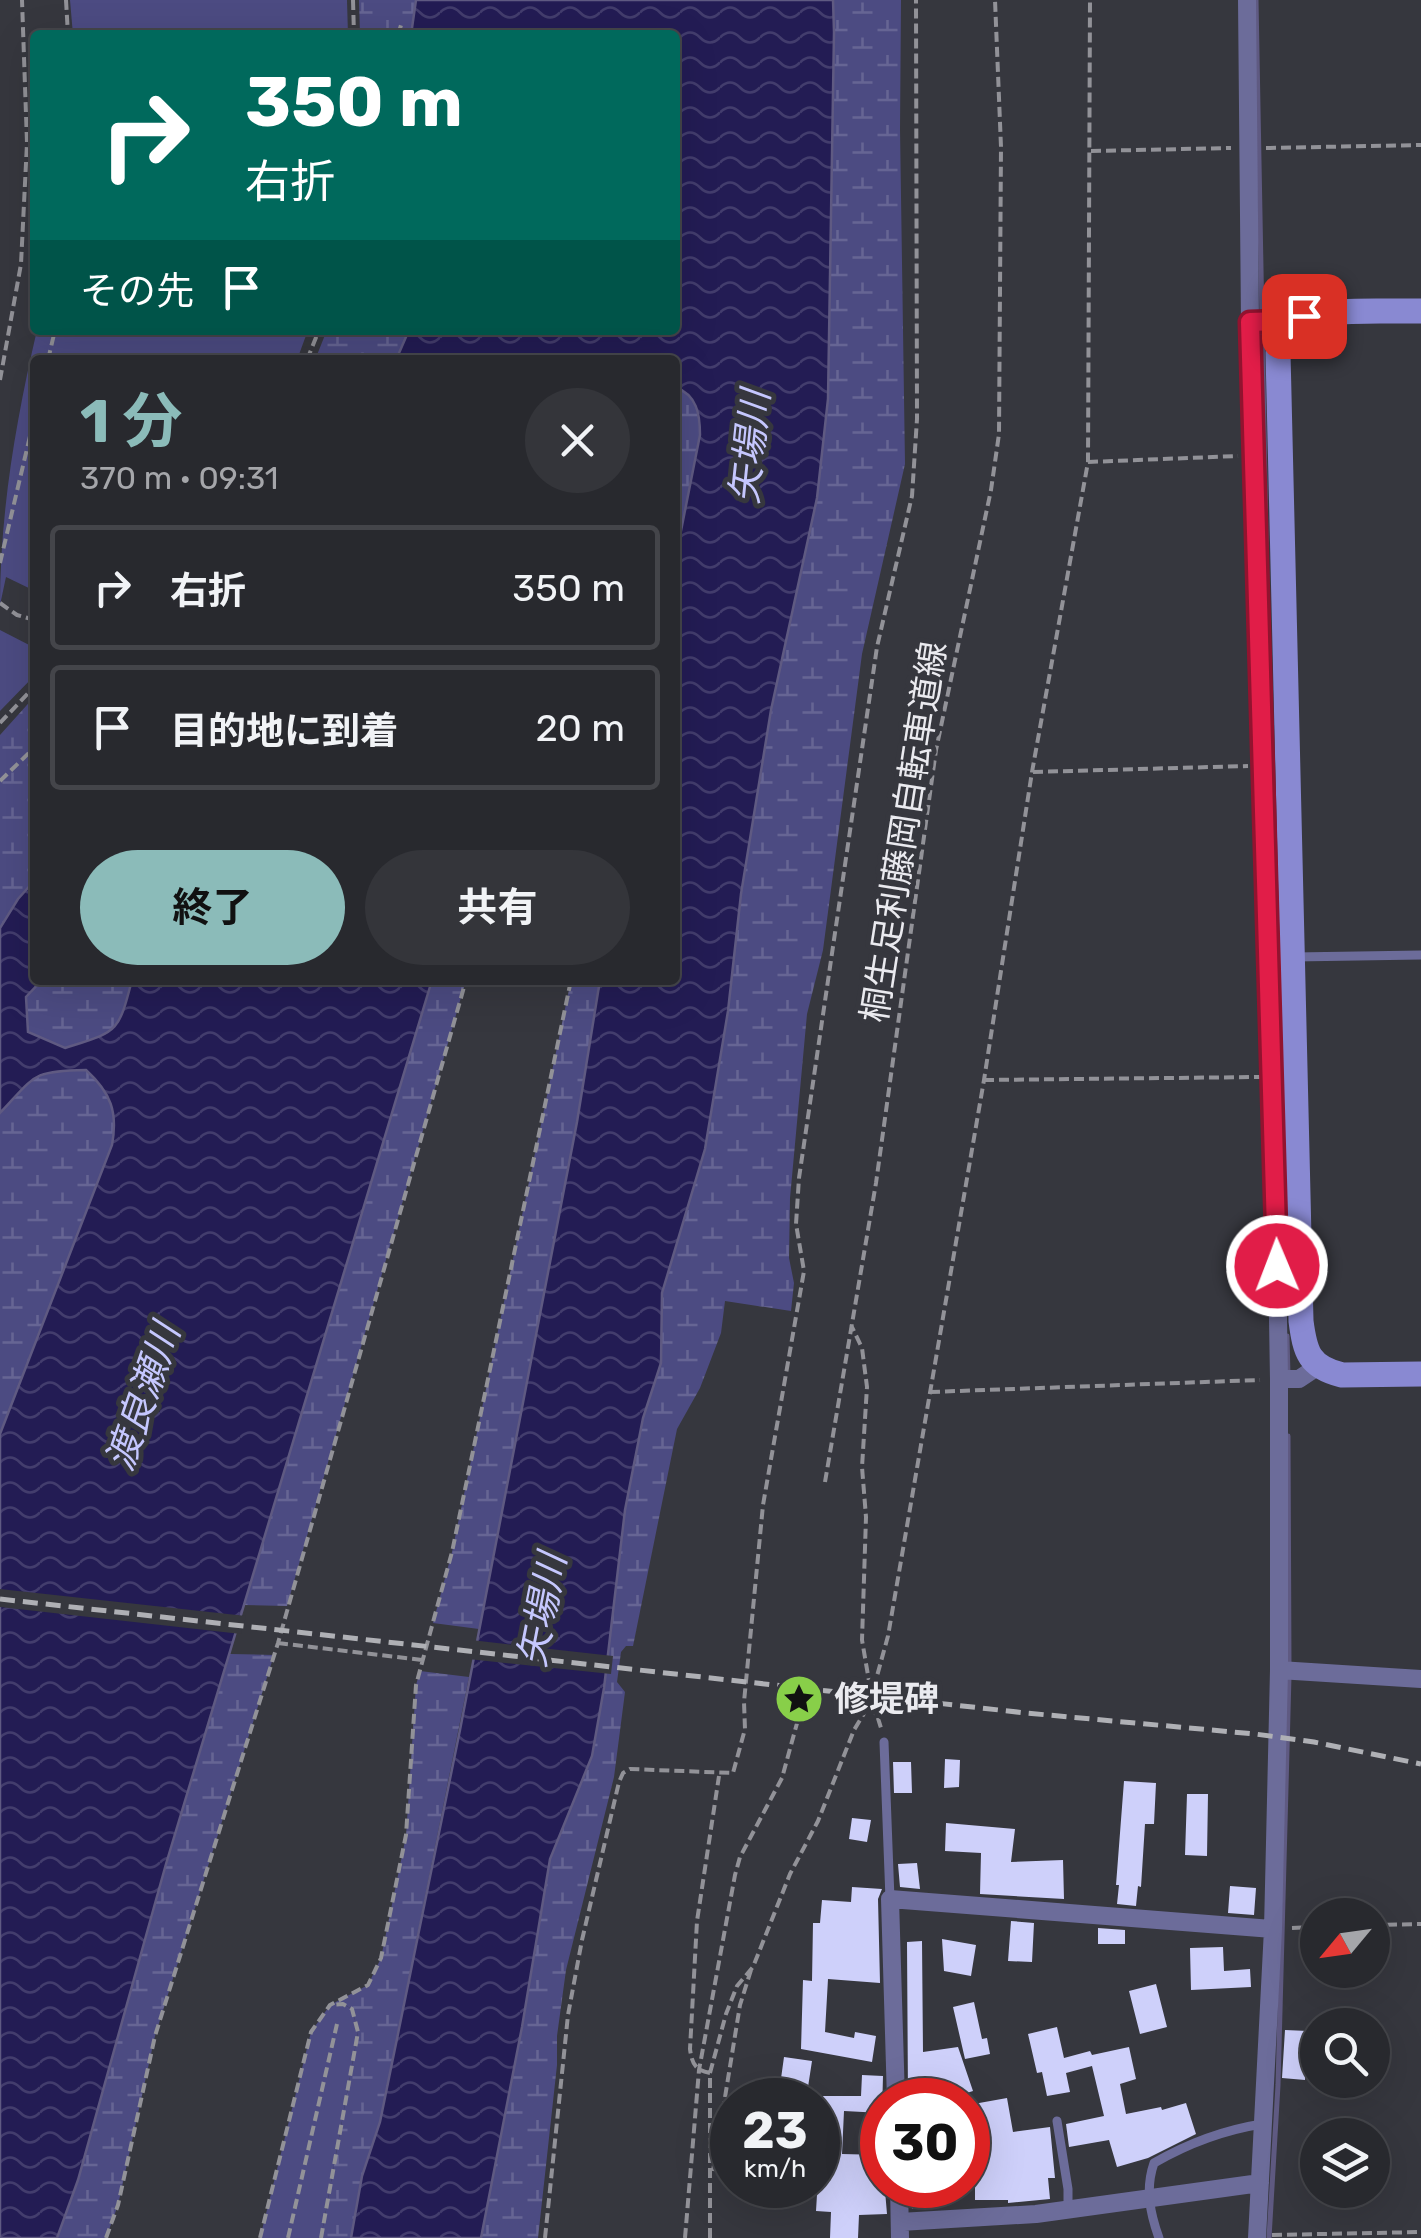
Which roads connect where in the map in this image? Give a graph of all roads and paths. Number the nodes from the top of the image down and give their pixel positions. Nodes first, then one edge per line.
1 (22, 0) edge
2 (66, 0) edge
3 (353, 0) edge
4 (916, 0) edge
5 (995, 0) edge
6 (1090, 0) edge
7 (1247, 0) edge
8 (402, 22) dead end
9 (68, 30) edge
10 (354, 30) edge
11 (400, 30) edge
12 (1421, 311) edge
13 (1250, 322) junction
14 (1289, 329) junction
15 (0, 380) edge
16 (30, 436) edge
17 (1254, 456) junction
18 (1088, 462) junction
19 (0, 563) edge
20 (0, 603) edge
21 (30, 619) edge
22 (30, 691) edge
23 (0, 723) edge
24 (30, 752) edge
25 (1263, 766) junction
26 (1032, 772) junction
27 (0, 781) edge
28 (1421, 955) edge
29 (1292, 958) junction
30 (465, 985) edge
31 (570, 985) edge
32 (1274, 1077) junction
33 (984, 1080) junction
34 (851, 1324) junction
35 (1317, 1366) junction
36 (1421, 1374) edge
37 (1279, 1380) junction
38 (930, 1392) junction
39 (825, 1482) dead end
40 (278, 1643) junction
41 (423, 1660) junction
42 (1279, 1670) junction
43 (1421, 1679) edge
44 (870, 1687) junction
45 (802, 1706) dead end
46 (868, 1707) junction
47 (884, 1742) joint
48 (719, 1774) junction
49 (890, 1899) junction
50 (1421, 1924) edge
51 (1390, 1925) edge
52 (1300, 1927) edge
53 (1274, 1928) junction
54 (752, 1966) junction
55 (330, 2005) junction
56 (337, 2024) dead end
57 (699, 2070) junction
58 (710, 2073) junction
59 (710, 2078) edge
60 (729, 2078) edge
61 (895, 2078) edge
62 (1056, 2121) dead end
63 (1264, 2123) junction
64 (1260, 2183) junction
65 (1149, 2198) junction
66 (711, 2208) edge
67 (1068, 2209) junction
68 (900, 2230) edge
69 (1421, 2232) edge
70 (1257, 2237) edge
71 (106, 2238) edge
72 (260, 2238) edge
73 (288, 2238) edge
74 (320, 2238) edge
75 (545, 2238) edge
76 (685, 2238) edge
77 (710, 2238) edge
78 (1159, 2238) edge

1 - 15 path
2 - 9 path
3 - 10 path
4 - 48 path
5 - 34 path, 桐生足利藤岡自転車道線
6 - 18 path
7 - 13 street
8 - 11 path
12 - 14 street
13 - 14 lane
13 - 17 street
14 - 29 street
16 - 19 path
17 - 18 path
17 - 25 street
18 - 26 path
20 - 21 path
22 - 23 path
24 - 27 path
25 - 26 path
25 - 32 street
26 - 33 path
28 - 29 lane
29 - 35 street
30 - 40 path
31 - 41 path
32 - 33 path
32 - 37 street
33 - 38 path
34 - 39 path
34 - 44 path, 桐生足利藤岡自転車道線
35 - 36 street
35 - 37 street
37 - 38 path
37 - 42 street
38 - 44 path
40 - 41 path
40 - 71 path
41 - 55 path
42 - 43 street
42 - 53 street
44 - 46 path
45 - 57 path
46 - 47 path
46 - 54 path
47 - 49 lane
48 - 57 path
48 - 75 path
49 - 53 street
49 - 61 street
50 - 51 path
52 - 53 path
53 - 63 street
54 - 58 path
54 - 60 path
55 - 72 path
55 - 74 path
56 - 73 path
57 - 58 path
57 - 76 path
58 - 59 path
62 - 67 lane
63 - 64 street
63 - 65 lane
64 - 65 street
64 - 70 street
65 - 67 street
65 - 78 lane
66 - 77 path
67 - 68 street
69 - 70 path

